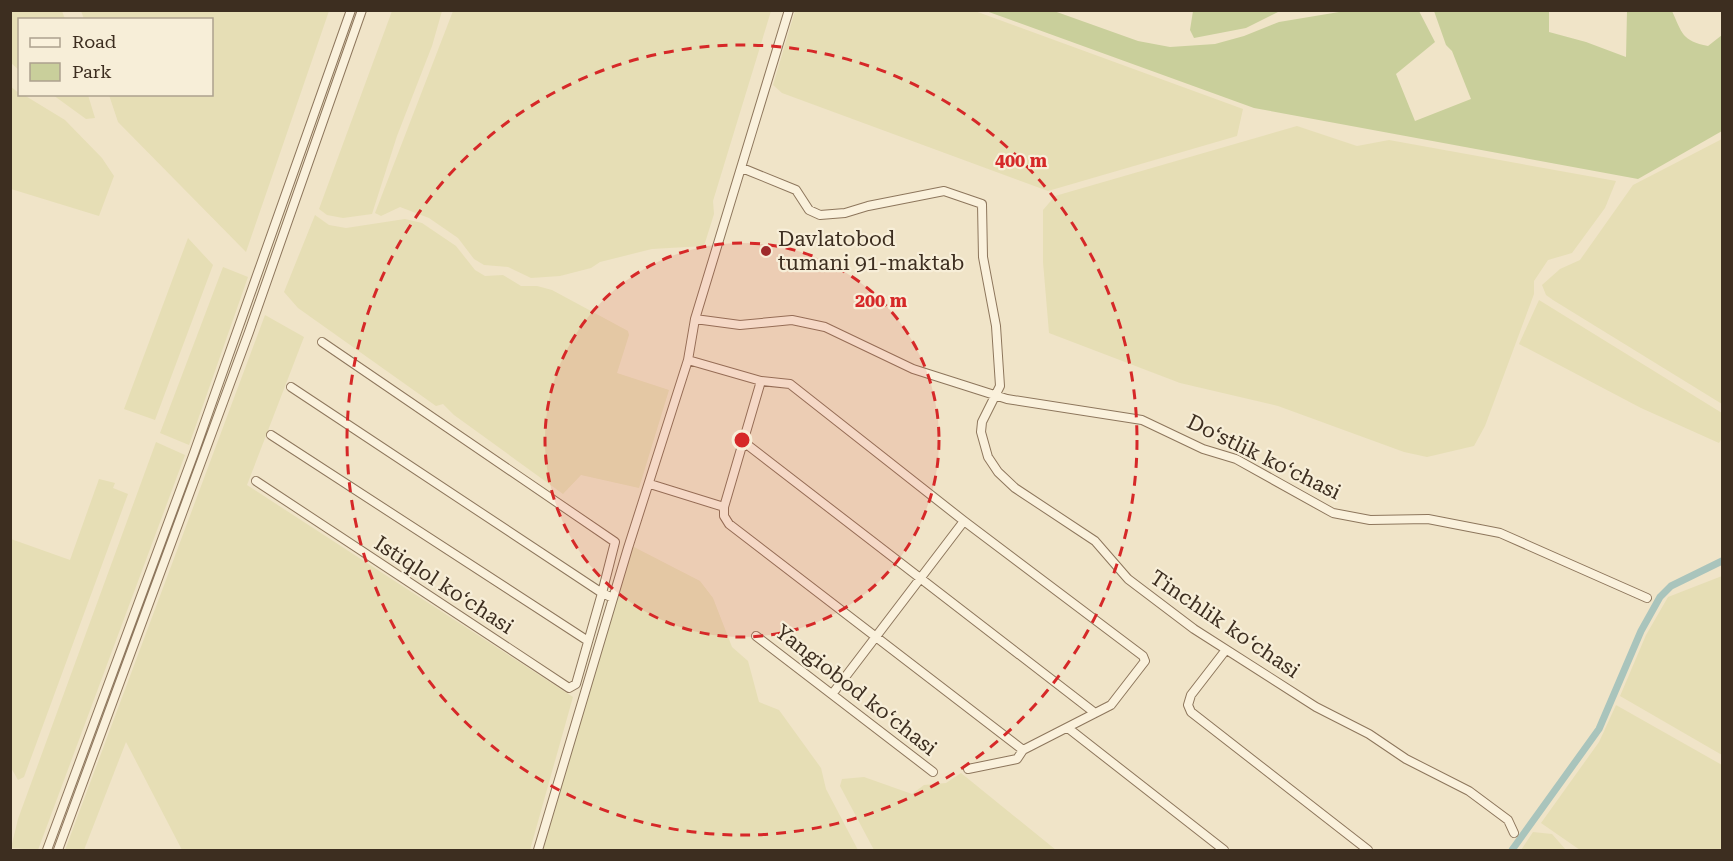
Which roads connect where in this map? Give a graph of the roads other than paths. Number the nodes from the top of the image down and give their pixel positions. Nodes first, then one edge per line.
1 (351, 10) edge
2 (362, 10) edge
3 (789, 10) edge
4 (742, 168) junction
5 (695, 319) junction
6 (322, 342) dead end
7 (688, 360) junction
8 (761, 381) junction
9 (291, 387) dead end
10 (997, 396) junction
11 (271, 435) dead end
12 (745, 442) junction
13 (256, 481) dead end
14 (650, 484) junction
15 (724, 507) junction
16 (964, 521) junction
17 (920, 579) junction
18 (602, 593) junction
19 (613, 598) junction
20 (1647, 598) dead end
21 (756, 636) dead end
22 (875, 638) junction
23 (588, 641) junction
24 (1226, 651) junction
25 (832, 693) junction
26 (1095, 713) junction
27 (1068, 728) junction
28 (1023, 750) junction
29 (968, 769) dead end
30 (933, 772) dead end
31 (1514, 833) dead end
32 (47, 850) edge
33 (58, 850) edge
34 (538, 850) edge
35 (1224, 850) edge
36 (1368, 850) edge

1 - 32 street
2 - 33 street
3 - 4 street
4 - 5 street
4 - 10 street
5 - 7 street
5 - 10 street, Doʻstlik koʻchasi
6 - 18 street, Istiqlol koʻchasi
7 - 8 street
7 - 14 street
8 - 12 street
8 - 16 street
9 - 18 street
10 - 20 street, Doʻstlik koʻchasi
10 - 24 street, Tinchlik koʻchasi
11 - 23 street, Istiqlol koʻchasi
12 - 15 street
12 - 17 street
13 - 23 street, Istiqlol koʻchasi
14 - 15 street
14 - 19 street
15 - 22 street
16 - 17 street
16 - 26 street
17 - 22 street
17 - 26 street
18 - 19 street
18 - 23 street, Istiqlol koʻchasi
19 - 34 street
21 - 25 street, Yangiobod koʻchasi
22 - 25 street
22 - 28 street
24 - 31 street, Tinchlik koʻchasi
24 - 36 street
25 - 30 street, Yangiobod koʻchasi
26 - 27 street
27 - 28 street
27 - 35 street
28 - 29 street

